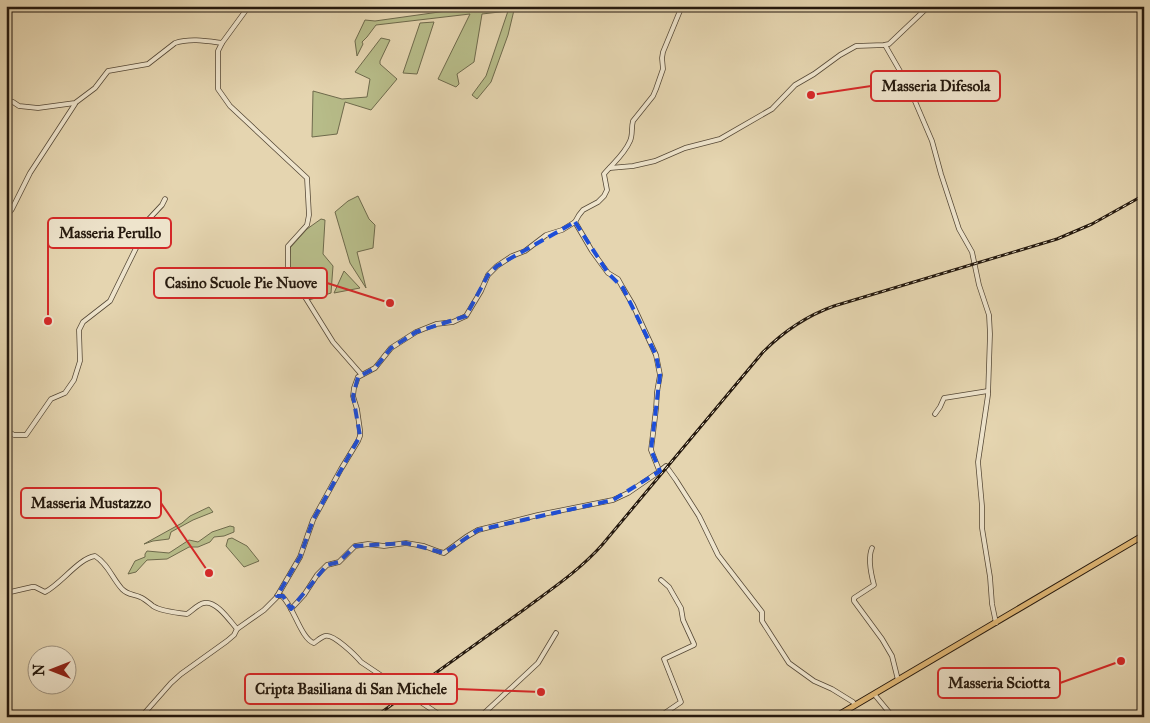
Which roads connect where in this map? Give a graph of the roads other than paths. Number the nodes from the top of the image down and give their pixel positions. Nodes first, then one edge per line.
1 (249, 6) edge
2 (682, 6) edge
3 (929, 6) edge
4 (222, 43) junction
5 (885, 45) junction
6 (6, 101) edge
7 (75, 104) junction
8 (610, 168) junction
9 (165, 199) dead end
10 (6, 217) edge
11 (575, 222) junction
12 (361, 374) junction
13 (988, 391) junction
14 (935, 414) dead end
15 (6, 430) edge
16 (660, 471) junction
17 (1144, 535) edge
18 (872, 548) dead end
19 (661, 580) dead end
20 (6, 593) edge
21 (277, 596) junction
22 (291, 609) junction
23 (996, 623) junction
24 (237, 629) junction
25 (556, 633) dead end
26 (898, 680) junction
27 (874, 694) junction
28 (855, 705) junction
29 (141, 717) edge
30 (443, 717) edge
31 (480, 717) edge
32 (659, 717) edge
33 (835, 717) edge
34 (893, 717) edge

1 - 4 street
2 - 8 street
3 - 5 street
4 - 7 street
4 - 12 street
5 - 8 street
5 - 13 street
6 - 7 street
7 - 10 street
8 - 11 street
9 - 15 street
11 - 12 street
11 - 16 street
12 - 21 street
13 - 14 street
13 - 23 street
16 - 22 street
16 - 28 street
17 - 23 main road
18 - 26 street
19 - 32 street
20 - 24 street
21 - 22 street
21 - 24 street
22 - 30 street
23 - 26 main road
24 - 29 street
25 - 31 street
26 - 27 main road
27 - 28 main road
27 - 34 street
28 - 33 main road

